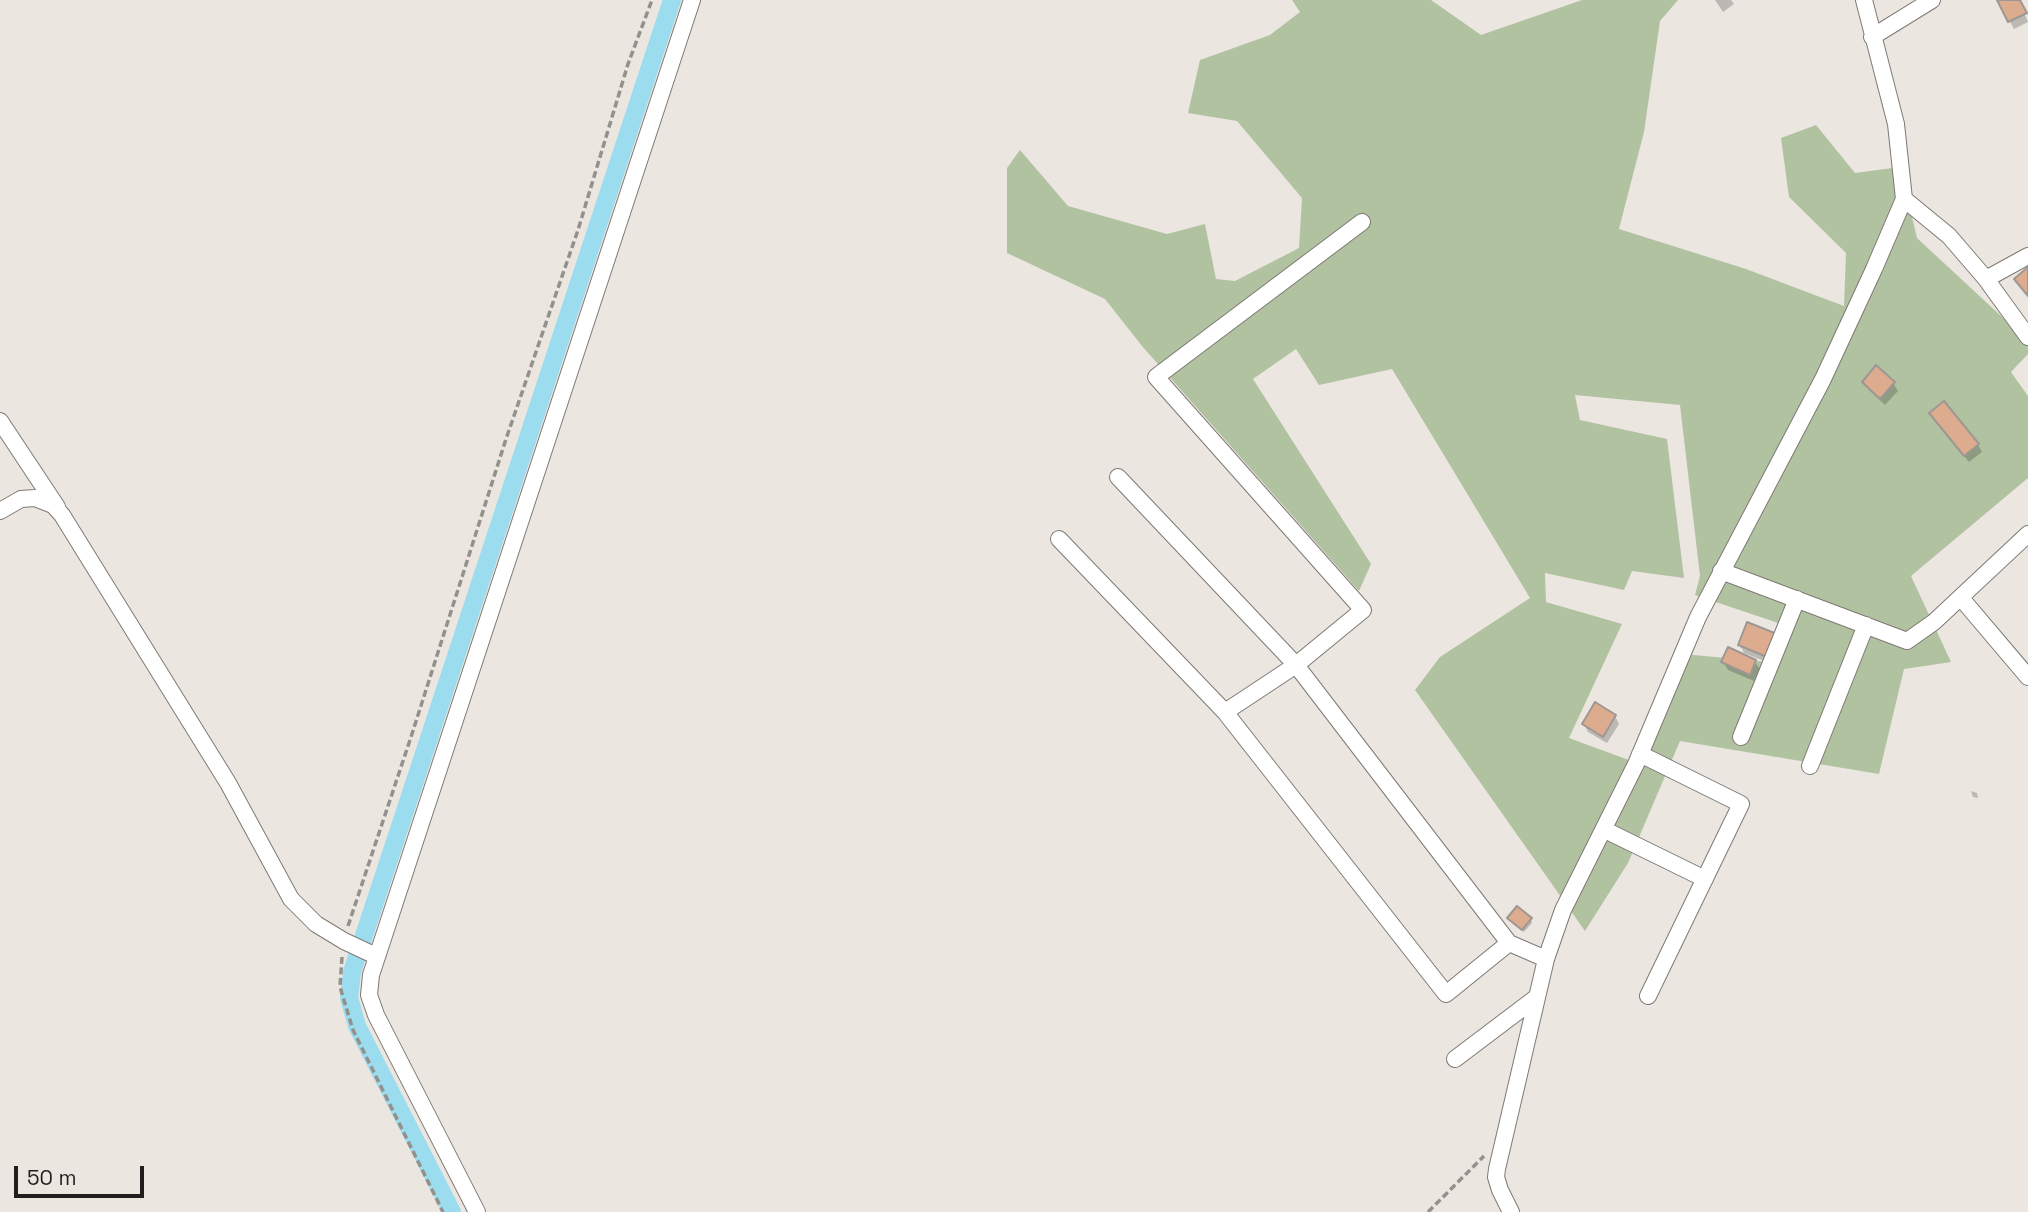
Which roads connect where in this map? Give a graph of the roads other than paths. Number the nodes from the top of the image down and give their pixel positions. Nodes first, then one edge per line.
1 (692, 0) edge
2 (1864, 0) edge
3 (1933, 0) edge
4 (1872, 37) junction
5 (1903, 199) junction
6 (1362, 222) dead end
7 (2028, 256) edge
8 (1986, 279) junction
9 (2027, 334) edge
10 (0, 421) edge
11 (1118, 477) dead end
12 (0, 511) edge
13 (62, 515) junction
14 (2027, 538) edge
15 (1059, 539) dead end
16 (1721, 571) junction
17 (1961, 598) junction
18 (1797, 599) junction
19 (1866, 625) junction
20 (1296, 665) junction
21 (2028, 677) edge
22 (1225, 712) junction
23 (1741, 737) dead end
24 (1640, 754) junction
25 (1810, 766) dead end
26 (1605, 830) junction
27 (1705, 880) junction
28 (1509, 943) junction
29 (370, 953) junction
30 (1546, 959) junction
31 (1648, 996) dead end
32 (1537, 997) junction
33 (1455, 1059) dead end
34 (477, 1212) edge
35 (1511, 1212) edge

1 - 29 street
2 - 4 street
3 - 4 street
4 - 5 street
5 - 8 street
5 - 16 street
6 - 20 street
7 - 8 street
8 - 9 street
10 - 13 street
11 - 20 street
12 - 13 street
13 - 29 street
14 - 17 street
15 - 22 street
16 - 18 street
16 - 24 street
17 - 19 street
17 - 21 street
18 - 19 street
18 - 23 street
19 - 25 street
20 - 22 street
20 - 28 street
22 - 28 street
24 - 26 street
24 - 27 street
26 - 27 street
26 - 30 street
27 - 31 street
28 - 30 street
29 - 34 street
30 - 32 street
32 - 33 street
32 - 35 street

